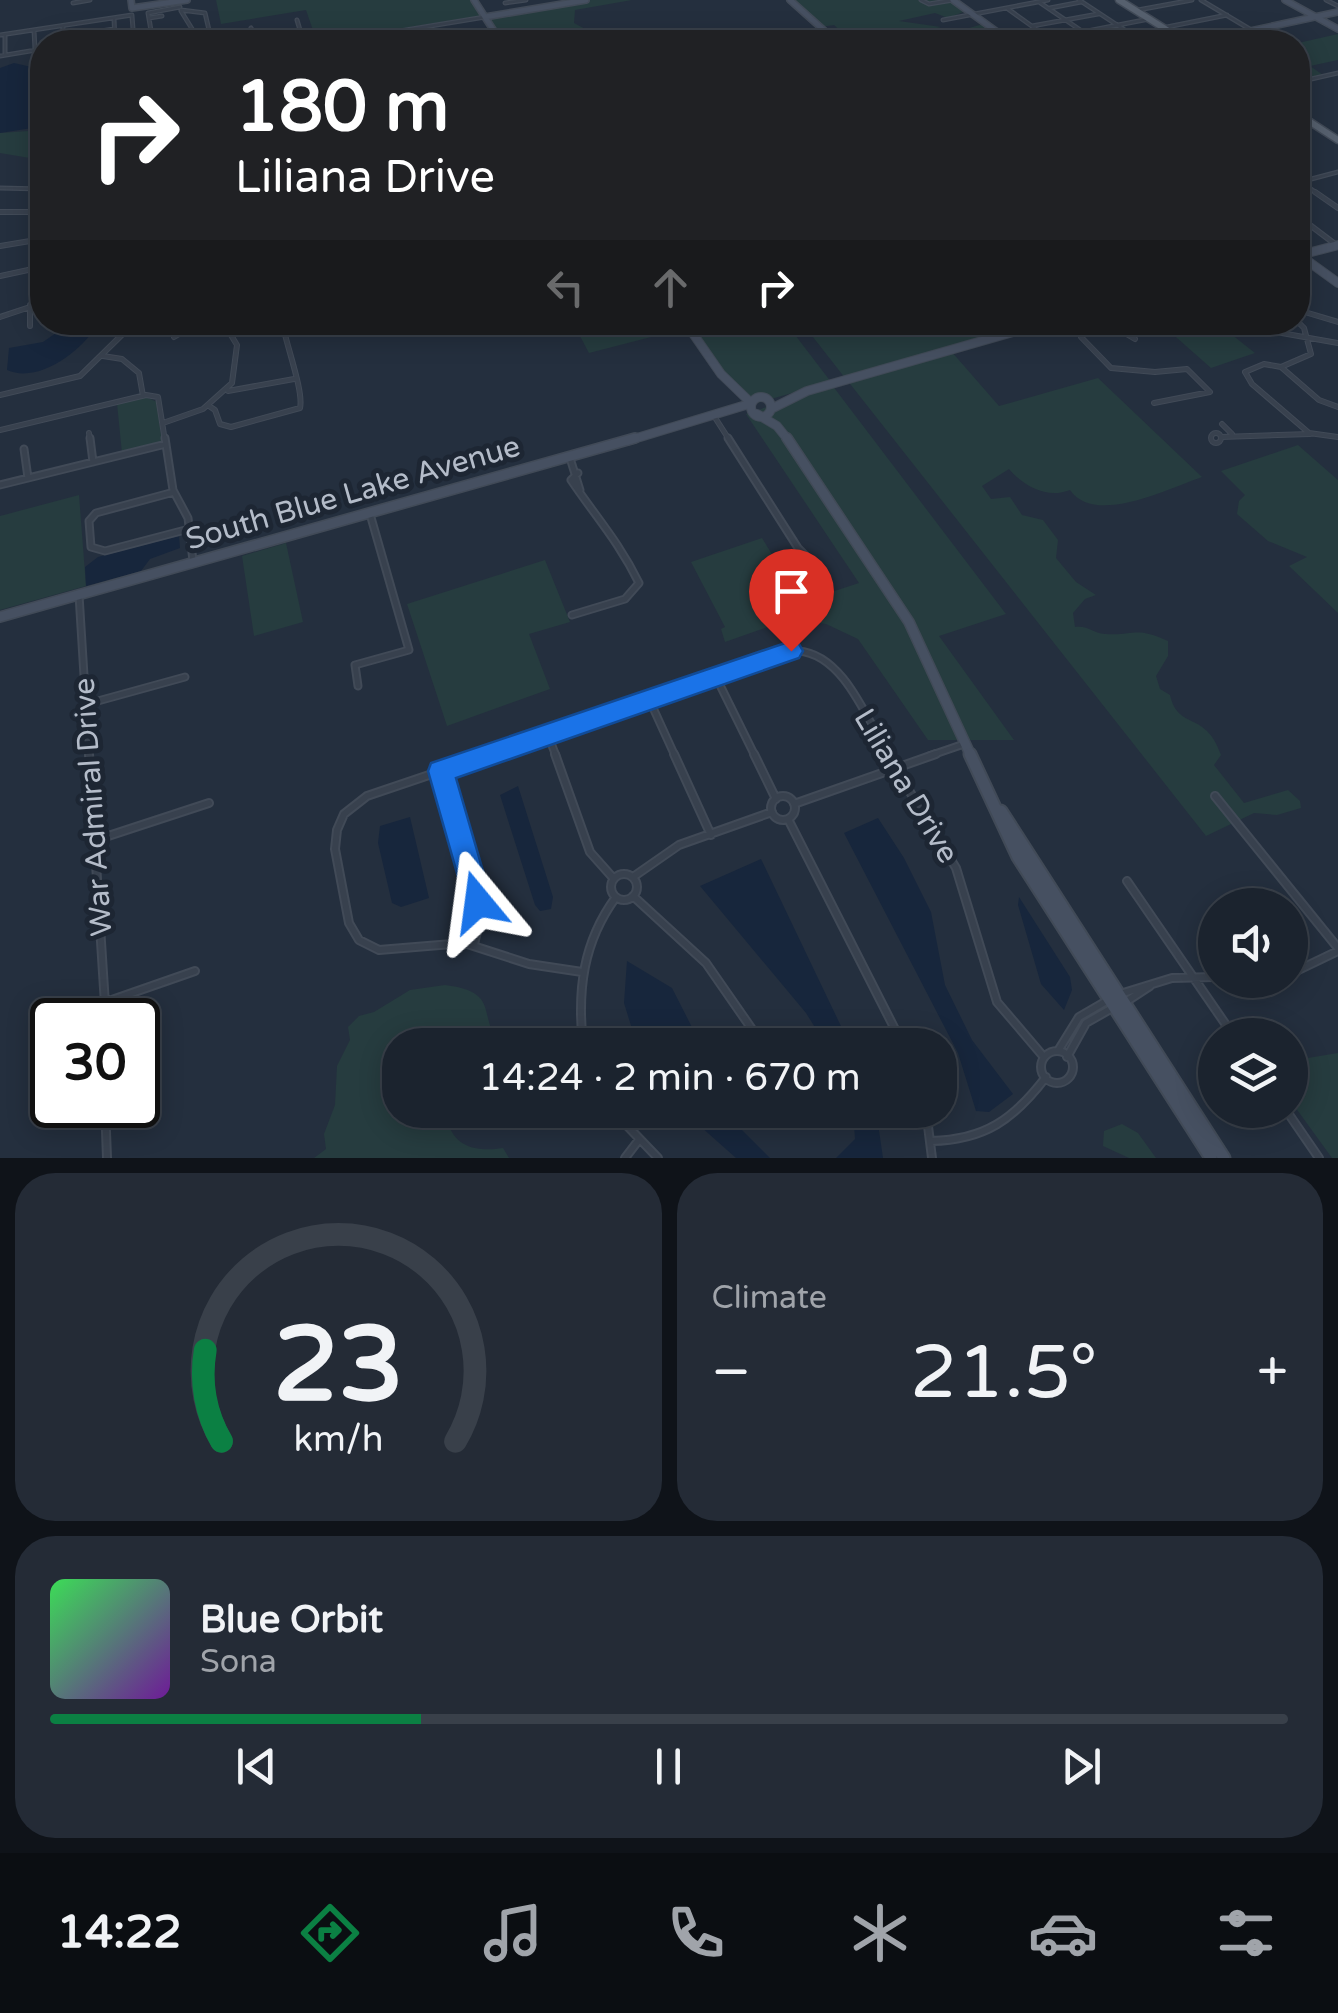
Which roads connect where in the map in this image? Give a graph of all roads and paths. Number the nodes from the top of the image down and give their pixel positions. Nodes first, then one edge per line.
1 (90, 0) edge
2 (131, 0) edge
3 (188, 0) edge
4 (474, 0) edge
5 (526, 0) edge
6 (586, 0) edge
7 (790, 0) edge
8 (921, 0) edge
9 (953, 0) edge
10 (1048, 0) edge
11 (1118, 0) edge
12 (1192, 0) edge
13 (1202, 0) edge
14 (1286, 0) edge
15 (1326, 0) edge
16 (1080, 1) edge
17 (505, 2) dead end
18 (1039, 2) edge
19 (73, 3) dead end
20 (204, 3) dead end
21 (550, 3) edge
22 (180, 6) edge
23 (1006, 8) junction
24 (1048, 8) junction
25 (1135, 10) junction
26 (1338, 10) edge
27 (132, 12) junction
28 (205, 13) junction
29 (973, 14) junction
30 (1099, 14) junction
31 (149, 15) junction
32 (1227, 15) junction
33 (162, 16) dead end
34 (485, 17) junction
35 (1316, 17) junction
36 (114, 18) junction
37 (1149, 19) junction
38 (943, 20) dead end
39 (1066, 20) junction
40 (298, 22) dead end
41 (63, 26) junction
42 (1032, 26) junction
43 (1117, 26) junction
44 (1162, 28) junction
45 (114, 29) joint
46 (1338, 29) edge
47 (34, 30) edge
48 (63, 30) edge
49 (107, 30) edge
50 (133, 30) edge
51 (153, 30) edge
52 (193, 30) edge
53 (209, 30) edge
54 (299, 30) edge
55 (405, 30) edge
56 (493, 30) edge
57 (824, 30) edge
58 (995, 30) edge
59 (1037, 30) edge
60 (1080, 30) edge
61 (1094, 30) edge
62 (1124, 30) edge
63 (1165, 30) edge
64 (1253, 30) joint
65 (30, 31) edge
66 (3, 35) edge
67 (30, 51) edge
68 (2, 55) edge
69 (1338, 73) edge
70 (1328, 75) junction
71 (1310, 79) edge
72 (1338, 81) edge
73 (1310, 125) edge
74 (1338, 140) edge
75 (1338, 172) edge
76 (1310, 179) edge
77 (0, 188) edge
78 (30, 189) edge
79 (1310, 190) edge
80 (1338, 208) edge
81 (0, 211) edge
82 (30, 213) edge
83 (1310, 225) edge
84 (30, 241) edge
85 (1338, 245) edge
86 (0, 246) edge
87 (1310, 252) edge
88 (1310, 263) edge
89 (30, 270) edge
90 (0, 276) edge
91 (1338, 283) edge
92 (30, 305) joint
93 (1310, 314) edge
94 (0, 317) edge
95 (1338, 322) edge
96 (30, 326) dead end
97 (123, 335) edge
98 (177, 335) edge
99 (234, 335) edge
100 (285, 335) edge
101 (694, 335) edge
102 (1002, 335) edge
103 (1084, 335) edge
104 (1131, 335) edge
105 (1294, 335) edge
106 (174, 337) dead end
107 (1306, 337) junction
108 (1135, 338) dead end
109 (1338, 343) edge
110 (104, 356) junction
111 (714, 364) junction
112 (1281, 367) junction
113 (294, 379) junction
114 (228, 391) junction
115 (807, 391) joint
116 (0, 395) edge
117 (143, 396) junction
118 (1154, 403) dead end
119 (769, 404) junction
120 (208, 406) junction
121 (1338, 407) edge
122 (753, 408) junction
123 (716, 416) junction
124 (164, 423) junction
125 (1222, 424) dead end
126 (0, 430) edge
127 (89, 433) dead end
128 (1232, 434) junction
129 (1310, 434) junction
130 (1221, 437) dead end
131 (1338, 437) edge
132 (166, 444) junction
133 (794, 447) junction
134 (24, 450) dead end
135 (570, 458) junction
136 (93, 462) junction
137 (28, 478) junction
138 (0, 485) edge
139 (174, 492) junction
140 (370, 514) junction
141 (190, 528) junction
142 (798, 548) dead end
143 (193, 564) junction
144 (78, 595) junction
145 (572, 616) dead end
146 (0, 617) edge
147 (185, 677) dead end
148 (716, 677) junction
149 (358, 686) dead end
150 (649, 700) junction
151 (87, 704) junction
152 (548, 735) junction
153 (966, 743) junction
154 (896, 766) junction
155 (441, 771) junction
156 (990, 796) joint
157 (1215, 796) dead end
158 (776, 799) junction
159 (208, 802) dead end
160 (794, 804) junction
161 (772, 812) junction
162 (788, 819) junction
163 (711, 835) junction
164 (96, 840) junction
165 (633, 877) junction
166 (614, 878) junction
167 (1127, 881) dead end
168 (632, 896) junction
169 (616, 897) junction
170 (474, 944) junction
171 (1338, 950) edge
172 (1308, 965) edge
173 (196, 971) dead end
174 (582, 972) junction
175 (1193, 977) junction
176 (1198, 977) edge
177 (106, 998) edge
178 (118, 998) edge
179 (1116, 1001) junction
180 (1222, 1018) edge
181 (581, 1028) edge
182 (754, 1028) edge
183 (894, 1028) edge
184 (1058, 1052) junction
185 (1044, 1056) junction
186 (1067, 1057) junction
187 (1046, 1076) junction
188 (106, 1128) edge
189 (627, 1128) edge
190 (929, 1128) edge
191 (1298, 1128) edge
192 (638, 1141) junction
193 (931, 1141) junction
194 (106, 1158) edge
195 (625, 1158) edge
196 (658, 1158) edge
197 (932, 1158) edge
198 (1211, 1158) edge
199 (1224, 1158) edge
200 (1319, 1158) edge

1 - 19 street
2 - 27 street
3 - 22 street
4 - 34 street
5 - 17 street
6 - 21 street
7 - 57 street
8 - 9 street
9 - 29 street
10 - 18 street
11 - 25 main road
12 - 25 street
13 - 32 street
14 - 35 street
15 - 26 street
16 - 24 street
16 - 30 street
18 - 23 street
18 - 24 street
20 - 28 street
21 - 34 street
22 - 27 street
22 - 28 street
22 - 31 street
22 - 52 street
23 - 29 street
23 - 42 street
24 - 39 street
25 - 37 main road
26 - 35 street
27 - 36 street
27 - 50 street
28 - 53 street
29 - 38 street
29 - 58 street
30 - 39 street
30 - 43 street
31 - 33 street
31 - 51 street
32 - 44 street
32 - 64 street
34 - 55 street
34 - 56 street
35 - 46 street
35 - 64 street
36 - 41 street
36 - 45 street
37 - 43 street
37 - 44 main road
39 - 42 street
39 - 60 street
40 - 54 street
41 - 47 street
41 - 48 street
42 - 59 street
43 - 61 street
43 - 62 street
44 - 63 main road
45 - 49 street
65 - 66 street
66 - 68 street
67 - 68 street
69 - 70 street
70 - 71 street
70 - 72 street
73 - 74 main road
75 - 76 street
77 - 78 street
79 - 80 street
81 - 82 street
83 - 85 street
84 - 86 street
85 - 87 street
88 - 91 street
89 - 90 street
92 - 94 street
92 - 96 street
93 - 95 street
97 - 110 street
98 - 106 street
99 - 114 street
100 - 113 street
101 - 111 street
102 - 115 main road
103 - 118 street
104 - 108 street
105 - 107 street
107 - 109 street
107 - 112 street
110 - 116 street
110 - 117 street
111 - 119 street
111 - 122 main road
112 - 121 street
112 - 129 street
113 - 114 street
113 - 120 street
114 - 120 street
115 - 119 street
117 - 124 street
117 - 126 street
119 - 122 street
119 - 122 street
119 - 133 street
120 - 124 street
122 - 123 street, South Blue Lake Avenue
122 - 133 street
123 - 135 street, South Blue Lake Avenue
123 - 142 street
124 - 132 street
125 - 128 street
127 - 136 street
128 - 129 street
128 - 130 street
129 - 131 street
132 - 136 street
132 - 139 street
133 - 153 street
134 - 137 street
135 - 140 street, South Blue Lake Avenue
135 - 145 street
136 - 137 street
137 - 138 street
139 - 141 street
139 - 141 street
140 - 143 street, South Blue Lake Avenue
140 - 149 street
141 - 143 street
143 - 144 street, South Blue Lake Avenue
144 - 146 street, South Blue Lake Avenue
144 - 151 street, War Admiral Drive
147 - 151 street
148 - 150 street, Liliana Drive
148 - 154 street, Liliana Drive
148 - 158 street
150 - 152 street, Liliana Drive
150 - 163 street
151 - 164 street, War Admiral Drive
152 - 155 street, Liliana Drive
152 - 166 street
153 - 154 street
153 - 156 street
154 - 160 street
154 - 185 street, Liliana Drive
155 - 170 street
155 - 170 street, Liliana Drive
156 - 179 main road
157 - 171 street
158 - 160 street
158 - 161 street
159 - 164 street
160 - 162 street
161 - 162 street
161 - 163 street
162 - 183 street
163 - 165 street
164 - 177 street, War Admiral Drive
165 - 166 street
165 - 168 street
166 - 169 street
167 - 175 street
168 - 169 street
168 - 182 street
169 - 174 street
170 - 174 street, Liliana Drive
171 - 172 street
173 - 178 street
174 - 181 street
175 - 176 street
175 - 179 street
175 - 180 street
179 - 184 street
179 - 186 street
179 - 198 street
179 - 199 street
184 - 185 street
184 - 186 street
185 - 187 street
186 - 187 street
187 - 193 street
188 - 194 street
189 - 192 street
190 - 193 street
191 - 200 street
192 - 195 street
192 - 196 street
193 - 197 street

